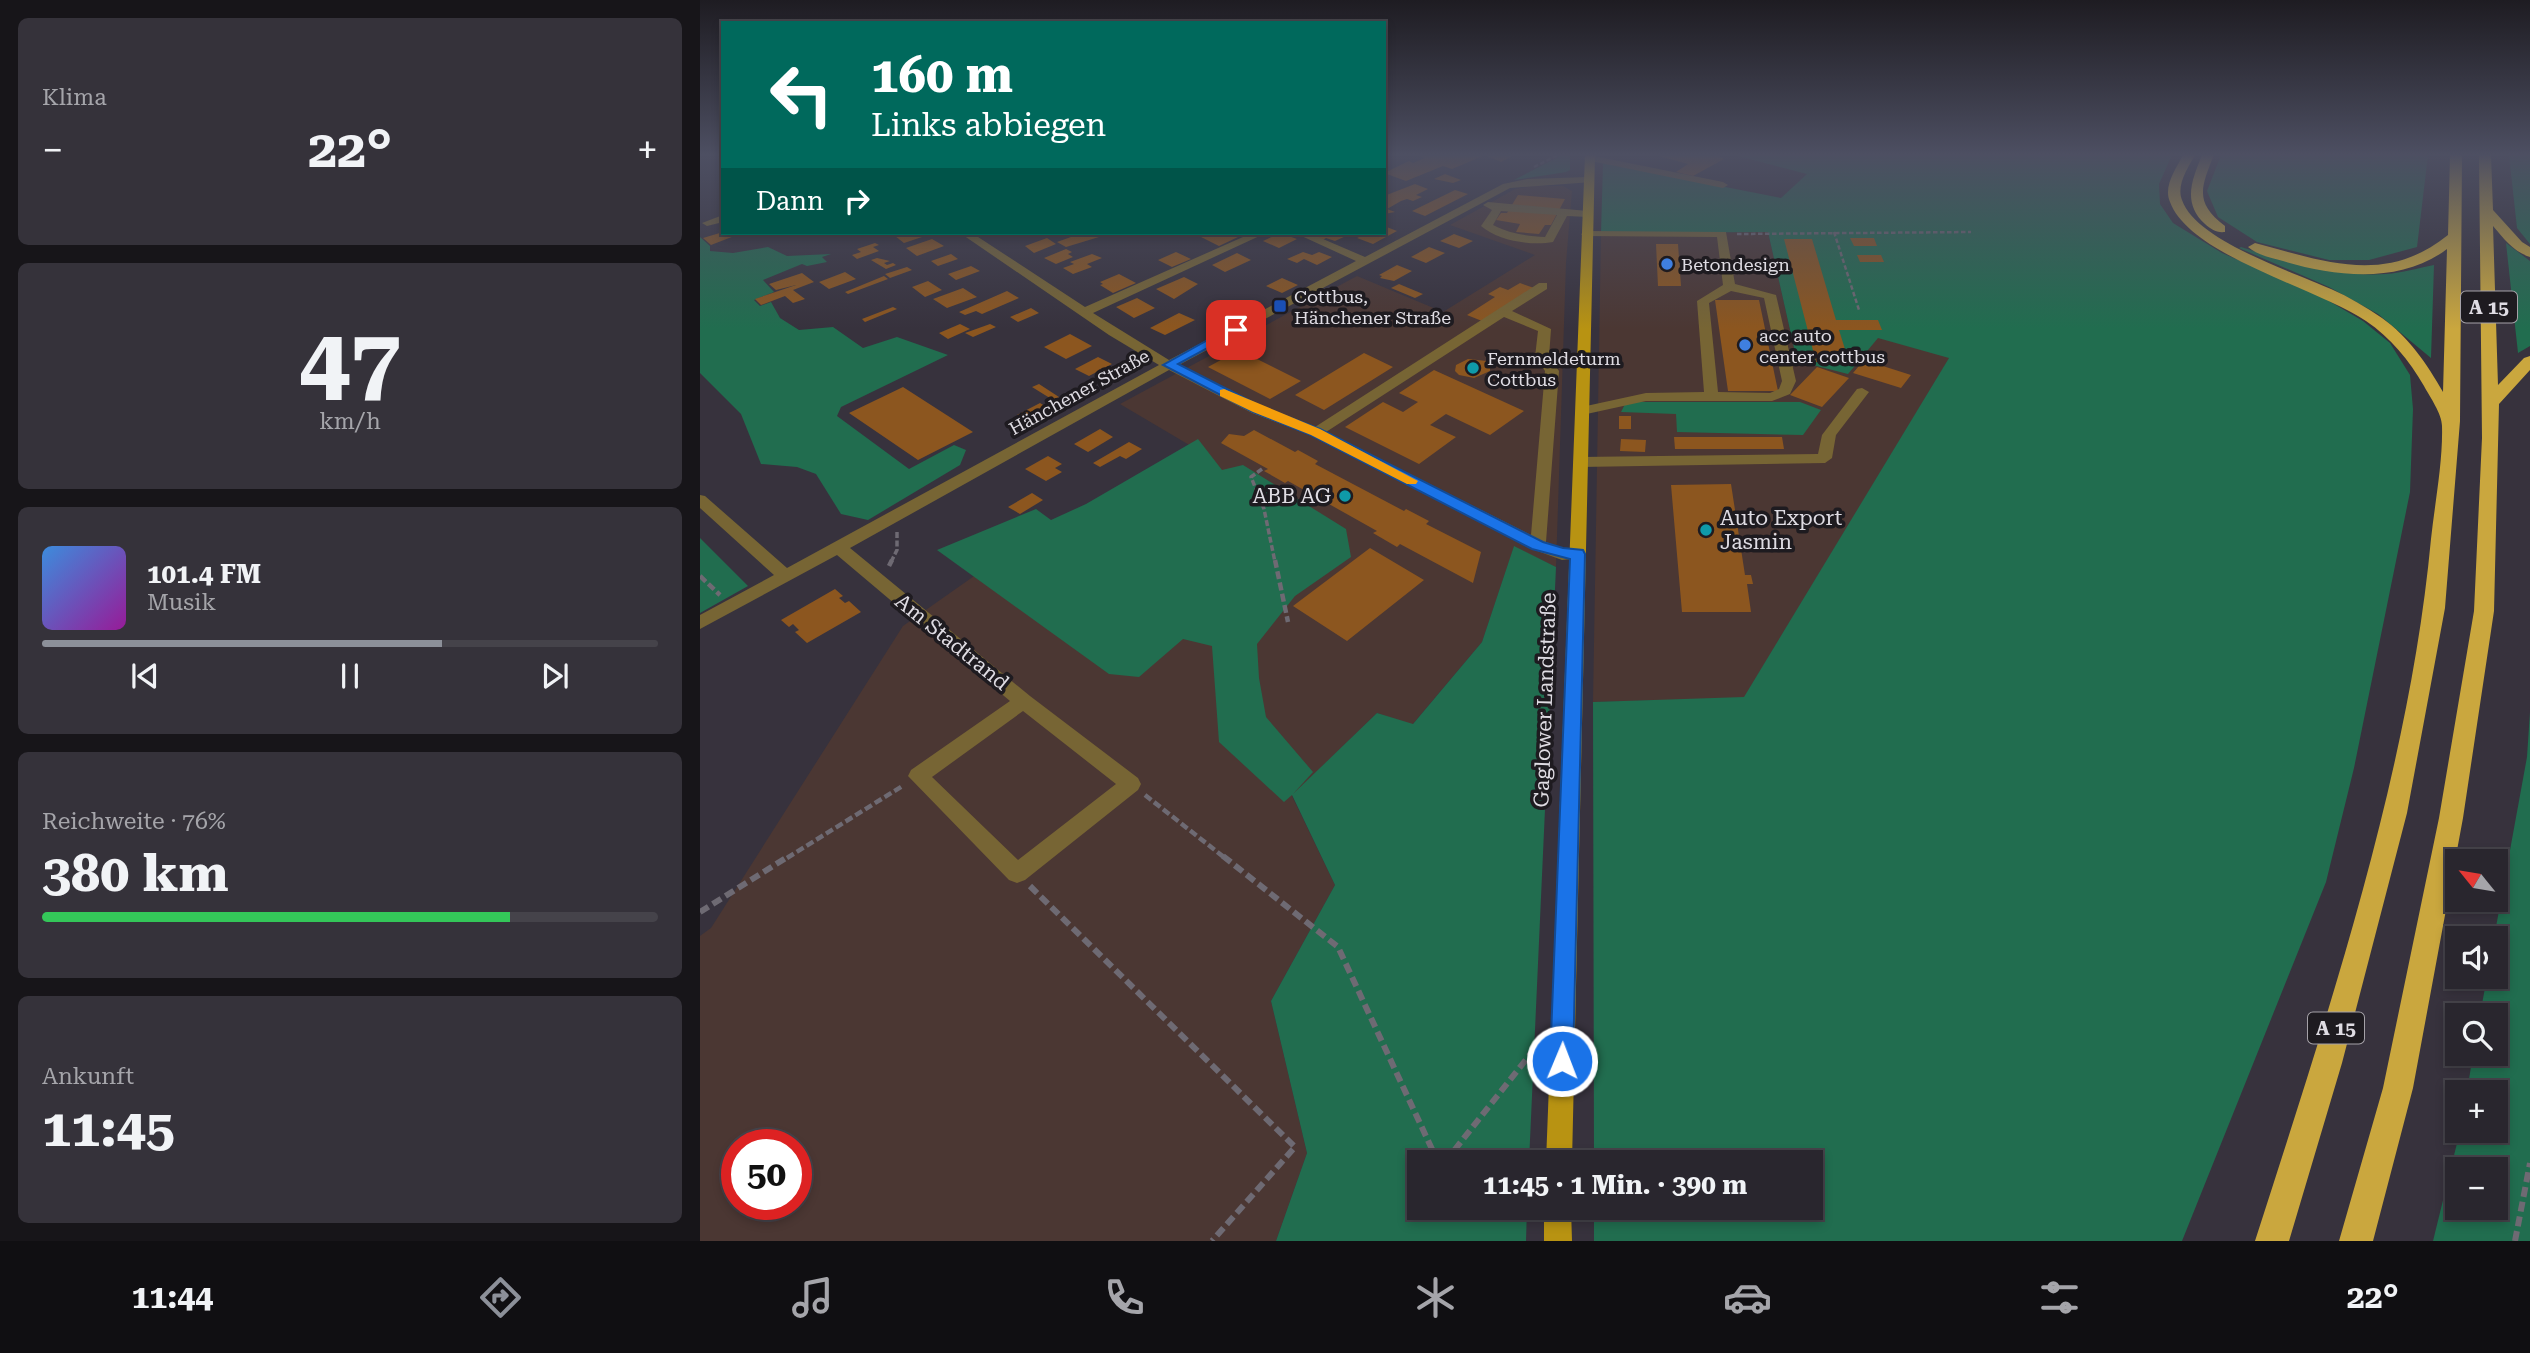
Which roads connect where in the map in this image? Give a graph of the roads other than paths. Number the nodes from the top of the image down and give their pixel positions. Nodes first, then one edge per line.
1 (1456, 213) edge
2 (1495, 213) edge
3 (1551, 213) edge
4 (2182, 213) edge
5 (2201, 213) edge
6 (2455, 213) edge
7 (2486, 213) edge
8 (2489, 213) edge
9 (1563, 214) junction
10 (1587, 214) joint
11 (721, 219) edge
12 (707, 223) dead end
13 (1587, 234) junction
14 (968, 235) edge
15 (1257, 235) edge
16 (1305, 235) edge
17 (2455, 236) junction
18 (2530, 253) edge
19 (1366, 261) junction
20 (1543, 286) dead end
21 (1729, 287) junction
22 (1084, 312) junction
23 (1503, 313) junction
24 (2530, 361) edge
25 (1169, 365) junction
26 (1862, 392) dead end
27 (1711, 396) junction
28 (2490, 403) junction
29 (1582, 411) junction
30 (2451, 421) junction
31 (1315, 432) junction
32 (1580, 461) junction
33 (700, 500) edge
34 (1538, 545) junction
35 (837, 546) junction
36 (1577, 554) junction
37 (785, 575) junction
38 (700, 623) edge
39 (1023, 701) junction
40 (1559, 1150) edge
41 (1558, 1220) edge
42 (1558, 1241) edge
43 (2272, 1241) edge
44 (2356, 1241) edge

1 - 19 street, Hänchener Straße
2 - 9 street
3 - 9 street
4 - 30 highway
5 - 17 highway
6 - 17 highway, A 15
7 - 28 highway, A 15
8 - 18 highway
9 - 10 street
10 - 13 main road, Gaglower Landstraße
11 - 12 street
13 - 21 street
13 - 29 main road, Gaglower Landstraße
14 - 22 street
15 - 22 street
16 - 19 street
17 - 30 highway, A 15
19 - 25 street, Hänchener Straße
20 - 23 street
21 - 27 street
21 - 27 street
22 - 25 street
23 - 31 street
23 - 34 street
24 - 28 highway
25 - 31 street
25 - 35 street, Hänchener Straße
26 - 32 street
27 - 29 street
28 - 44 highway, A 15
29 - 32 main road, Gaglower Landstraße
30 - 43 highway, A 15
31 - 34 street
32 - 36 main road, Gaglower Landstraße
33 - 37 street
34 - 36 street
35 - 37 street, Hänchener Straße
35 - 39 street, Am Stadtrand
36 - 40 main road, Gaglower Landstraße
37 - 38 street, Hänchener Straße
39 - 39 street, Am Stadtrand
41 - 42 main road

